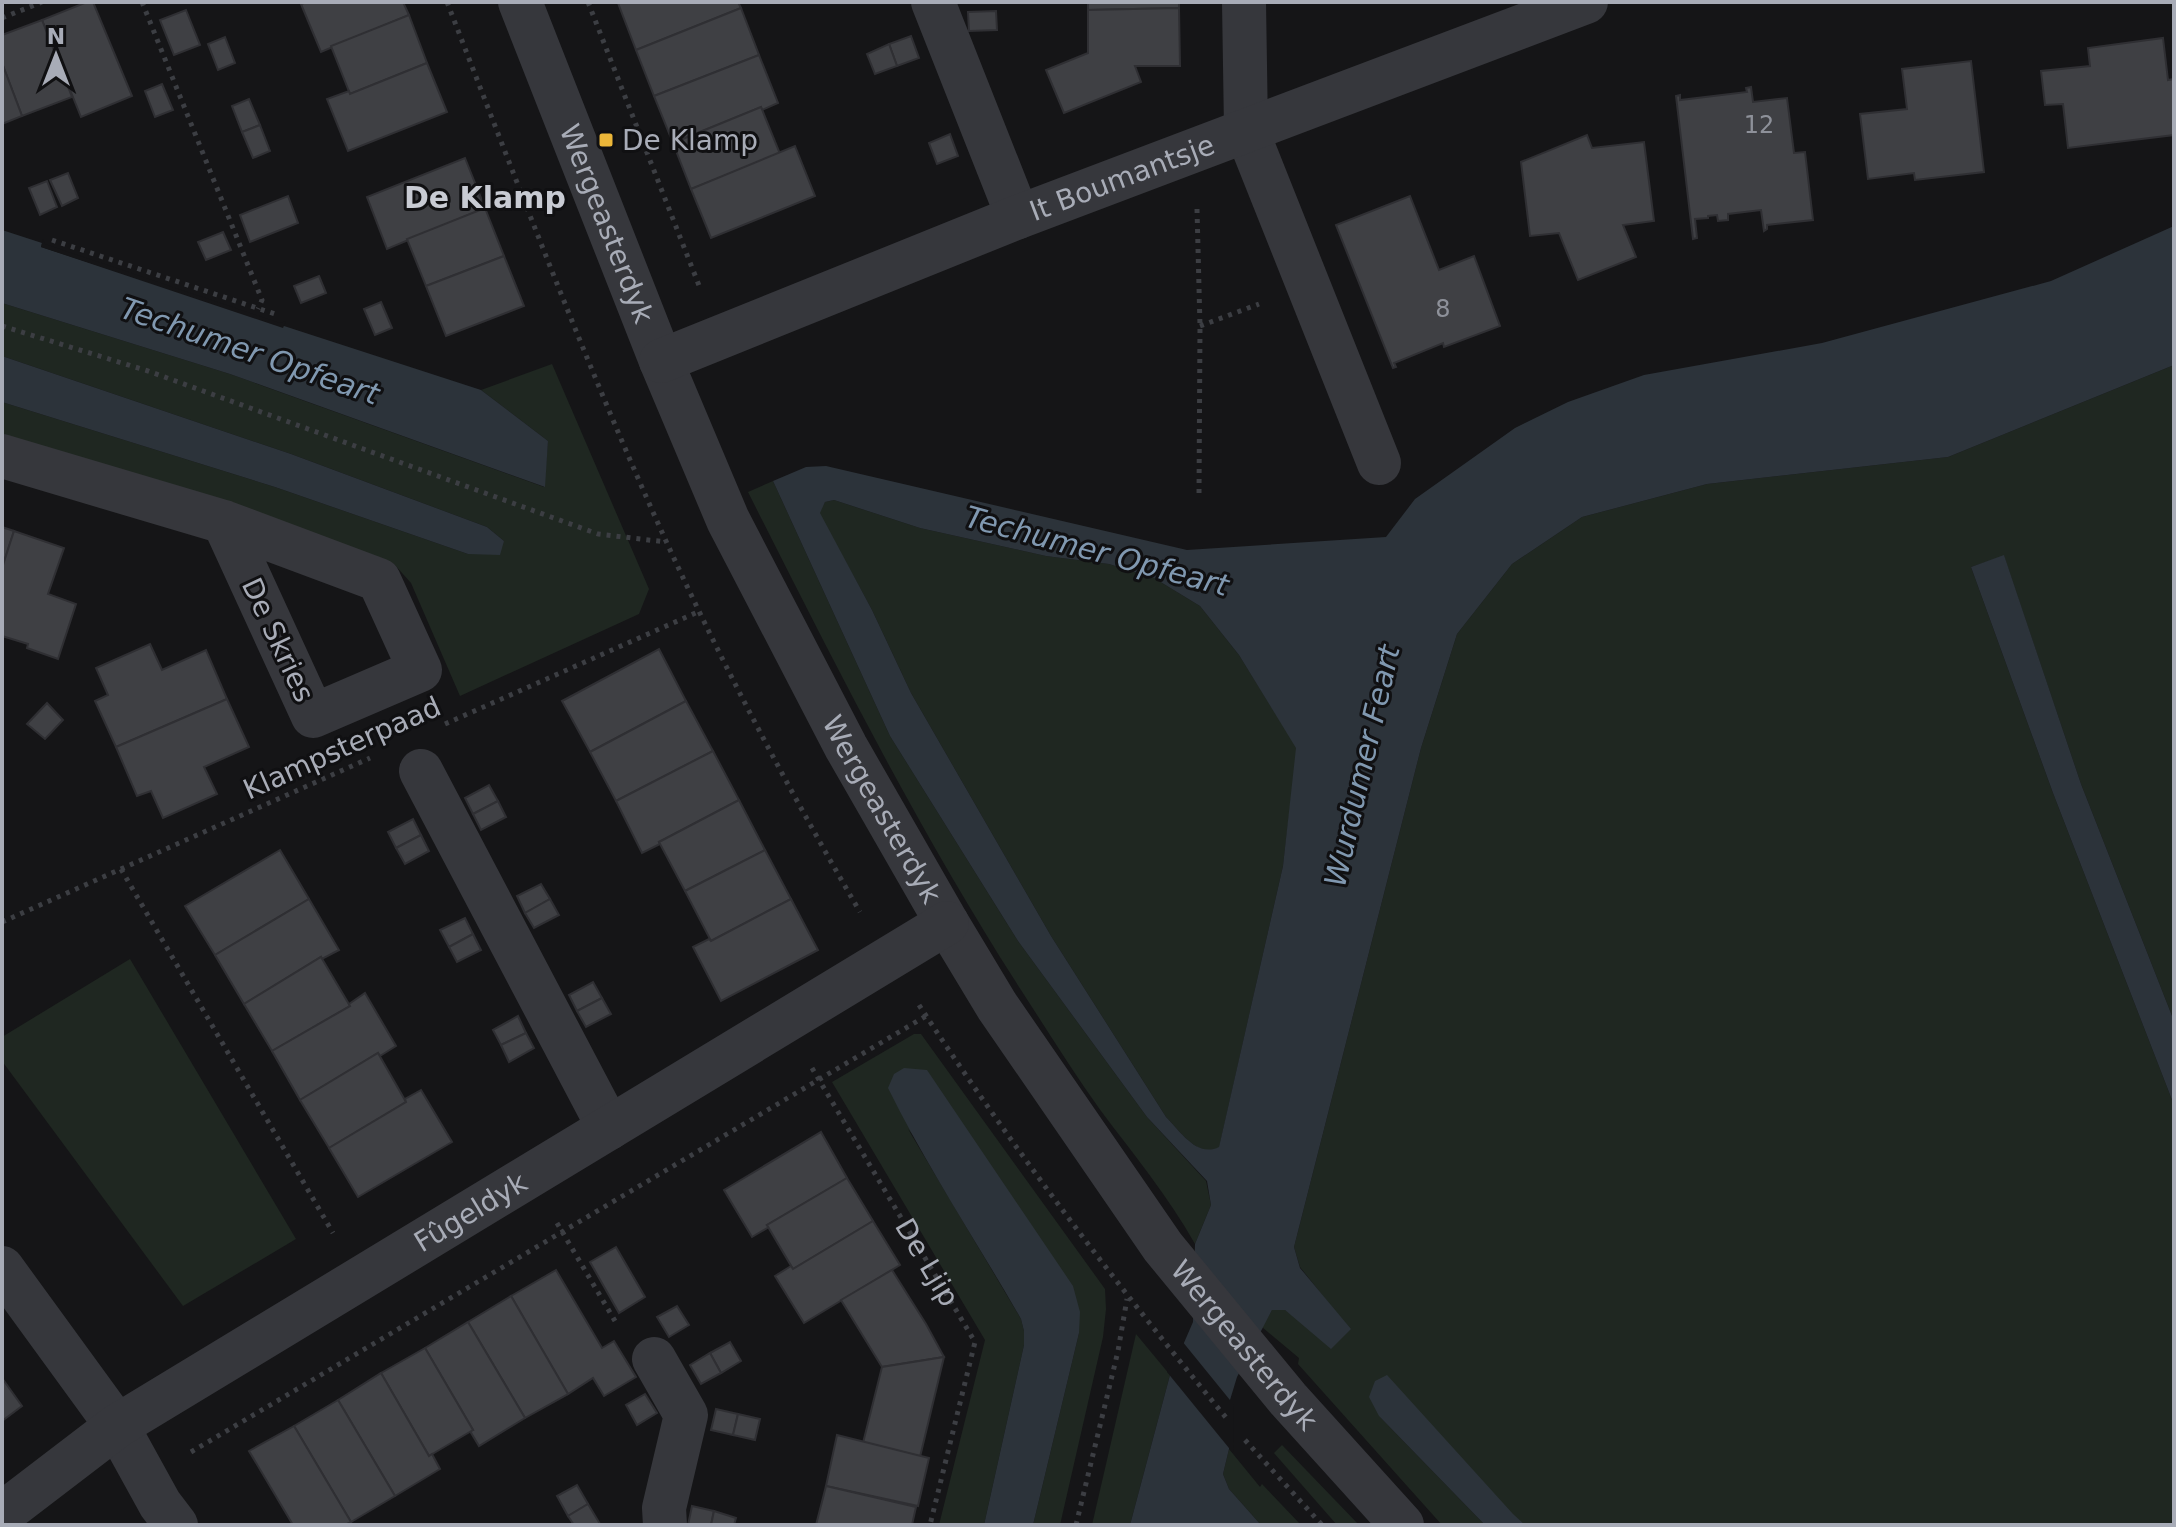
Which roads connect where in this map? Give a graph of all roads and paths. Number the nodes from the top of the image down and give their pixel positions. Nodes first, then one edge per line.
1 (42, 2) edge
2 (142, 2) edge
3 (520, 2) edge
4 (588, 2) edge
5 (933, 2) edge
6 (1244, 2) edge
7 (1586, 2) edge
8 (2, 18) edge
9 (1246, 129) junction
10 (1195, 149) junction
11 (1018, 217) junction
12 (52, 240) dead end
13 (258, 309) junction
14 (278, 315) dead end
15 (2, 326) edge
16 (720, 337) junction
17 (661, 361) junction
18 (2, 456) edge
19 (1379, 463) dead end
20 (1199, 496) dead end
21 (224, 522) junction
22 (667, 542) dead end
23 (700, 611) dead end
24 (438, 727) dead end
25 (381, 753) dead end
26 (421, 771) dead end
27 (121, 868) junction
28 (2, 922) edge
29 (947, 923) junction
30 (926, 1016) dead end
31 (785, 1021) junction
32 (819, 1079) junction
33 (609, 1128) junction
34 (530, 1176) junction
35 (563, 1232) junction
36 (2, 1268) edge
37 (360, 1279) junction
38 (654, 1359) joint
39 (117, 1426) junction
40 (1235, 1427) dead end
41 (1245, 1439) dead end
42 (146, 1479) junction
43 (2, 1514) edge
44 (655, 1519) edge
45 (176, 1525) edge
46 (930, 1525) edge
47 (1076, 1525) edge
48 (1322, 1525) edge
49 (1402, 1525) edge

1 - 8 path
2 - 13 path
3 - 17 street, Wergeasterdyk
4 - 16 path
5 - 11 street
6 - 9 street
7 - 9 street, It Boumantsje
9 - 10 street, It Boumantsje
9 - 19 street
10 - 11 street, It Boumantsje
10 - 20 path
11 - 16 street, It Boumantsje
12 - 13 path
13 - 14 path
15 - 22 path
16 - 17 street, It Boumantsje
17 - 29 street, Wergeasterdyk
18 - 21 street, De Skries
21 - 21 street, De Skries
23 - 24 path, Klampsterpaad
25 - 27 path, Klampsterpaad
26 - 33 street
27 - 28 path, Klampsterpaad
27 - 37 path
29 - 31 street, Fûgeldyk
29 - 49 street, Wergeasterdyk
30 - 32 path
31 - 32 path, De Ljip
31 - 33 street, Fûgeldyk
32 - 35 path
32 - 46 path, De Ljip
33 - 34 street, Fûgeldyk
34 - 35 path
34 - 37 street, Fûgeldyk
35 - 38 path
35 - 42 path
36 - 39 street
37 - 39 street, Fûgeldyk
38 - 44 street
39 - 42 street
39 - 43 street, Fûgeldyk
40 - 47 path
41 - 48 path
42 - 45 street

